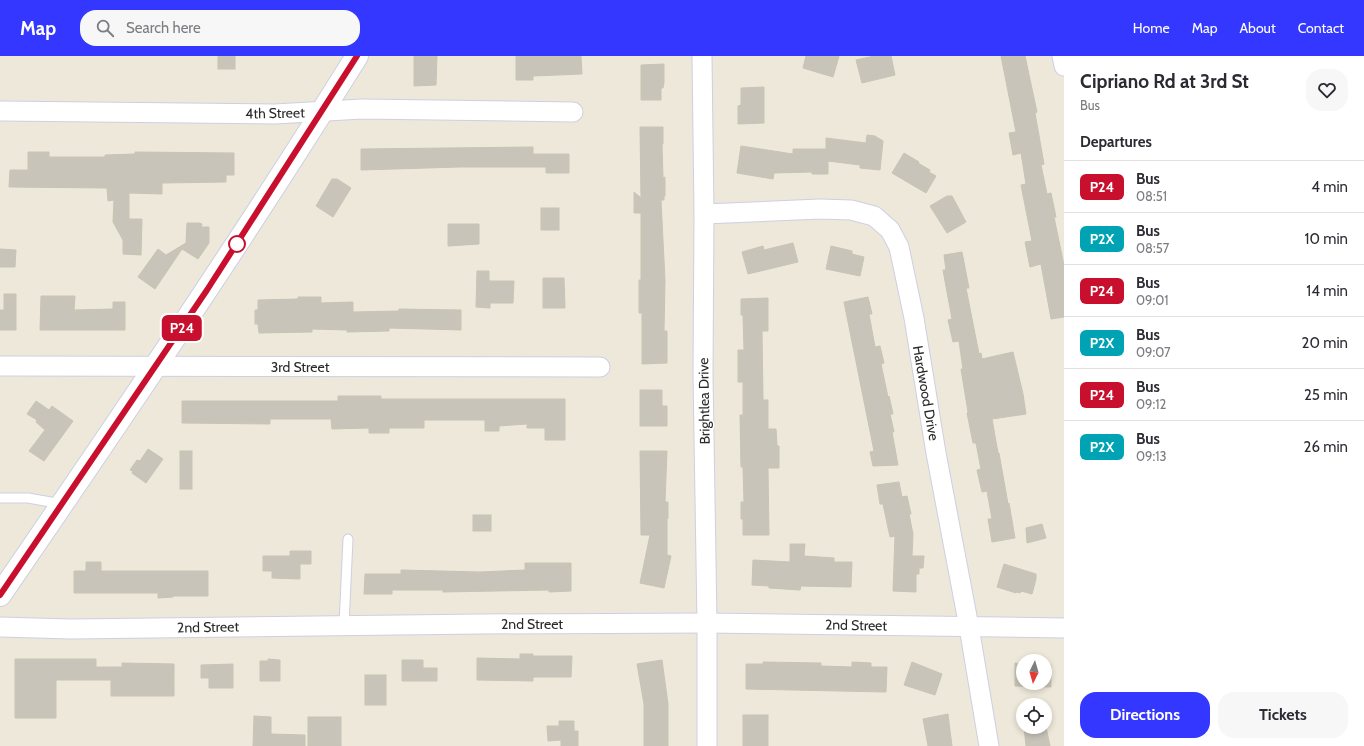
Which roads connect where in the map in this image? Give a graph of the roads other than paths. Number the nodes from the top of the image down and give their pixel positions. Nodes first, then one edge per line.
1 (358, 56) edge
2 (702, 56) edge
3 (1062, 56) edge
4 (1064, 66) edge
5 (0, 111) edge
6 (323, 112) junction
7 (574, 112) dead end
8 (704, 214) junction
9 (0, 366) edge
10 (156, 367) junction
11 (600, 367) dead end
12 (0, 498) edge
13 (62, 504) junction
14 (348, 539) dead end
15 (0, 595) edge
16 (707, 623) junction
17 (344, 625) junction
18 (0, 627) edge
19 (969, 627) junction
20 (1064, 628) edge
21 (707, 746) edge
22 (989, 746) edge

1 - 6 street
2 - 8 street, Brightlea Drive
3 - 4 street
5 - 6 street, 4th Street
6 - 7 street, 4th Street
6 - 10 street
8 - 16 street, Brightlea Drive
8 - 19 street, Hardwood Drive
9 - 10 street, 3rd Street
10 - 11 street, 3rd Street
10 - 13 street
12 - 13 lane
13 - 15 street
14 - 17 lane
16 - 17 street, 2nd Street
16 - 19 street, 2nd Street
16 - 21 street, Brightlea Drive
17 - 18 street, 2nd Street
19 - 20 street, 2nd Street
19 - 22 street, Hardwood Drive

